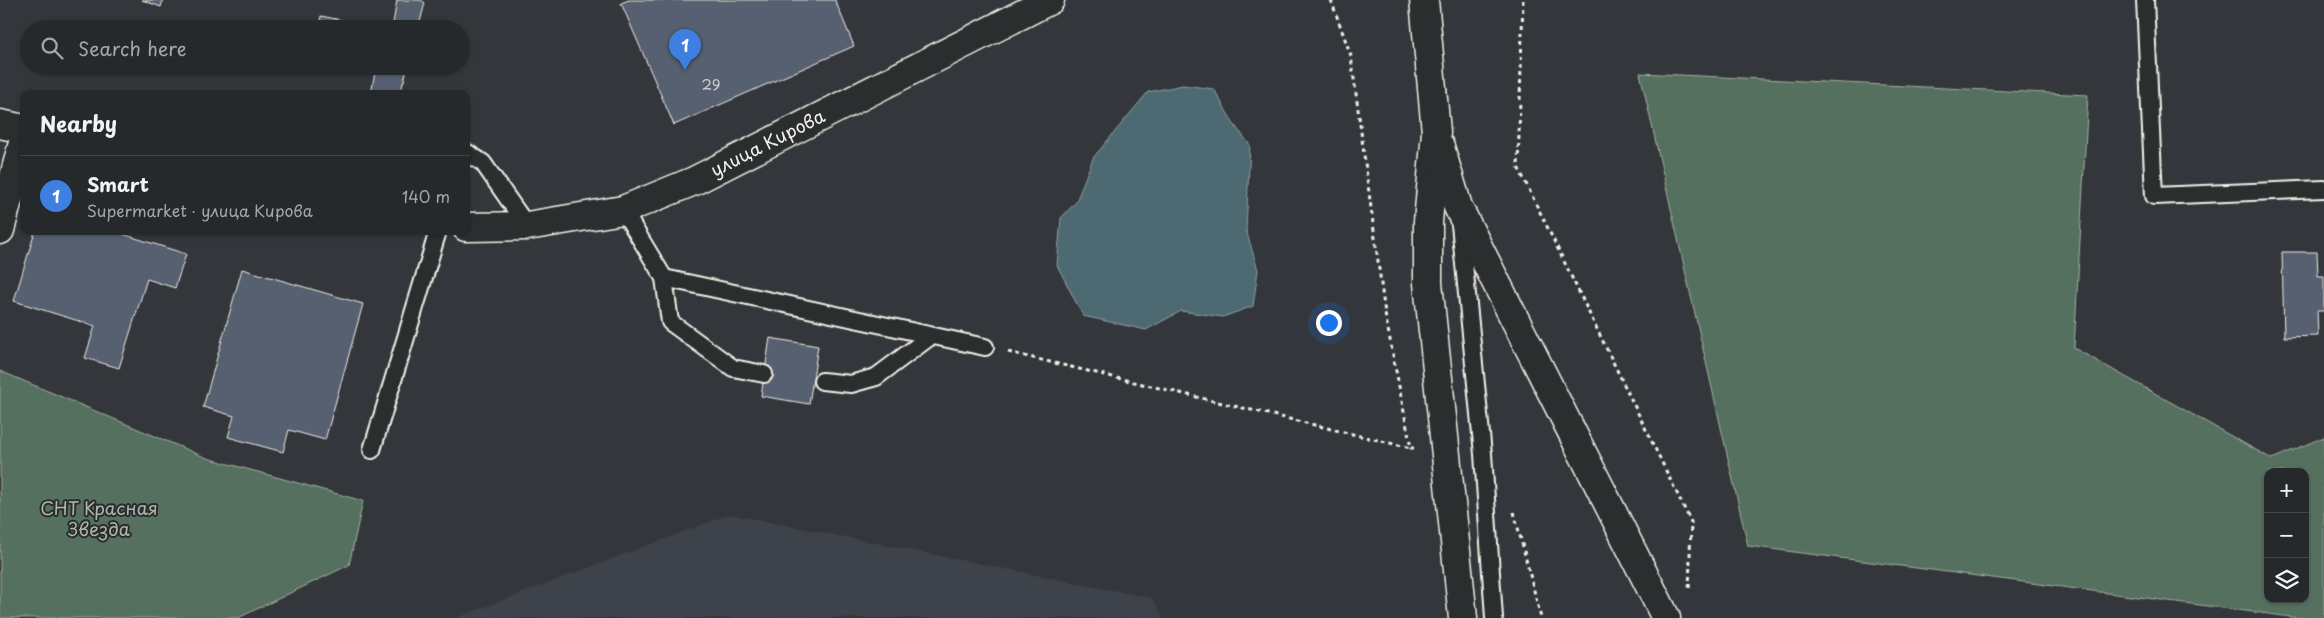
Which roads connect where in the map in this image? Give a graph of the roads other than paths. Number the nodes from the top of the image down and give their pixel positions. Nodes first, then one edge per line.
1 (1050, 0) edge
2 (1424, 0) edge
3 (2145, 0) edge
4 (0, 124) edge
5 (20, 128) edge
6 (1436, 132) junction
7 (20, 154) edge
8 (470, 155) edge
9 (2324, 189) edge
10 (1458, 207) junction
11 (623, 210) junction
12 (527, 226) junction
13 (470, 227) edge
14 (0, 230) edge
15 (437, 235) edge
16 (664, 278) junction
17 (931, 336) junction
18 (985, 347) road end
19 (764, 374) dead end
20 (822, 381) dead end
21 (372, 450) dead end
22 (1463, 618) edge
23 (1494, 618) edge
24 (1666, 618) edge

1 - 11 main road, улица Кирова
2 - 6 main road
3 - 9 lane
4 - 5 main road
6 - 10 main road
6 - 22 main road
7 - 14 main road
8 - 12 lane
10 - 23 lane
10 - 24 main road
11 - 12 main road, улица Кирова
11 - 16 lane
12 - 13 main road, улица Кирова
15 - 21 lane
16 - 17 lane
16 - 19 lane
17 - 18 lane
17 - 20 lane

